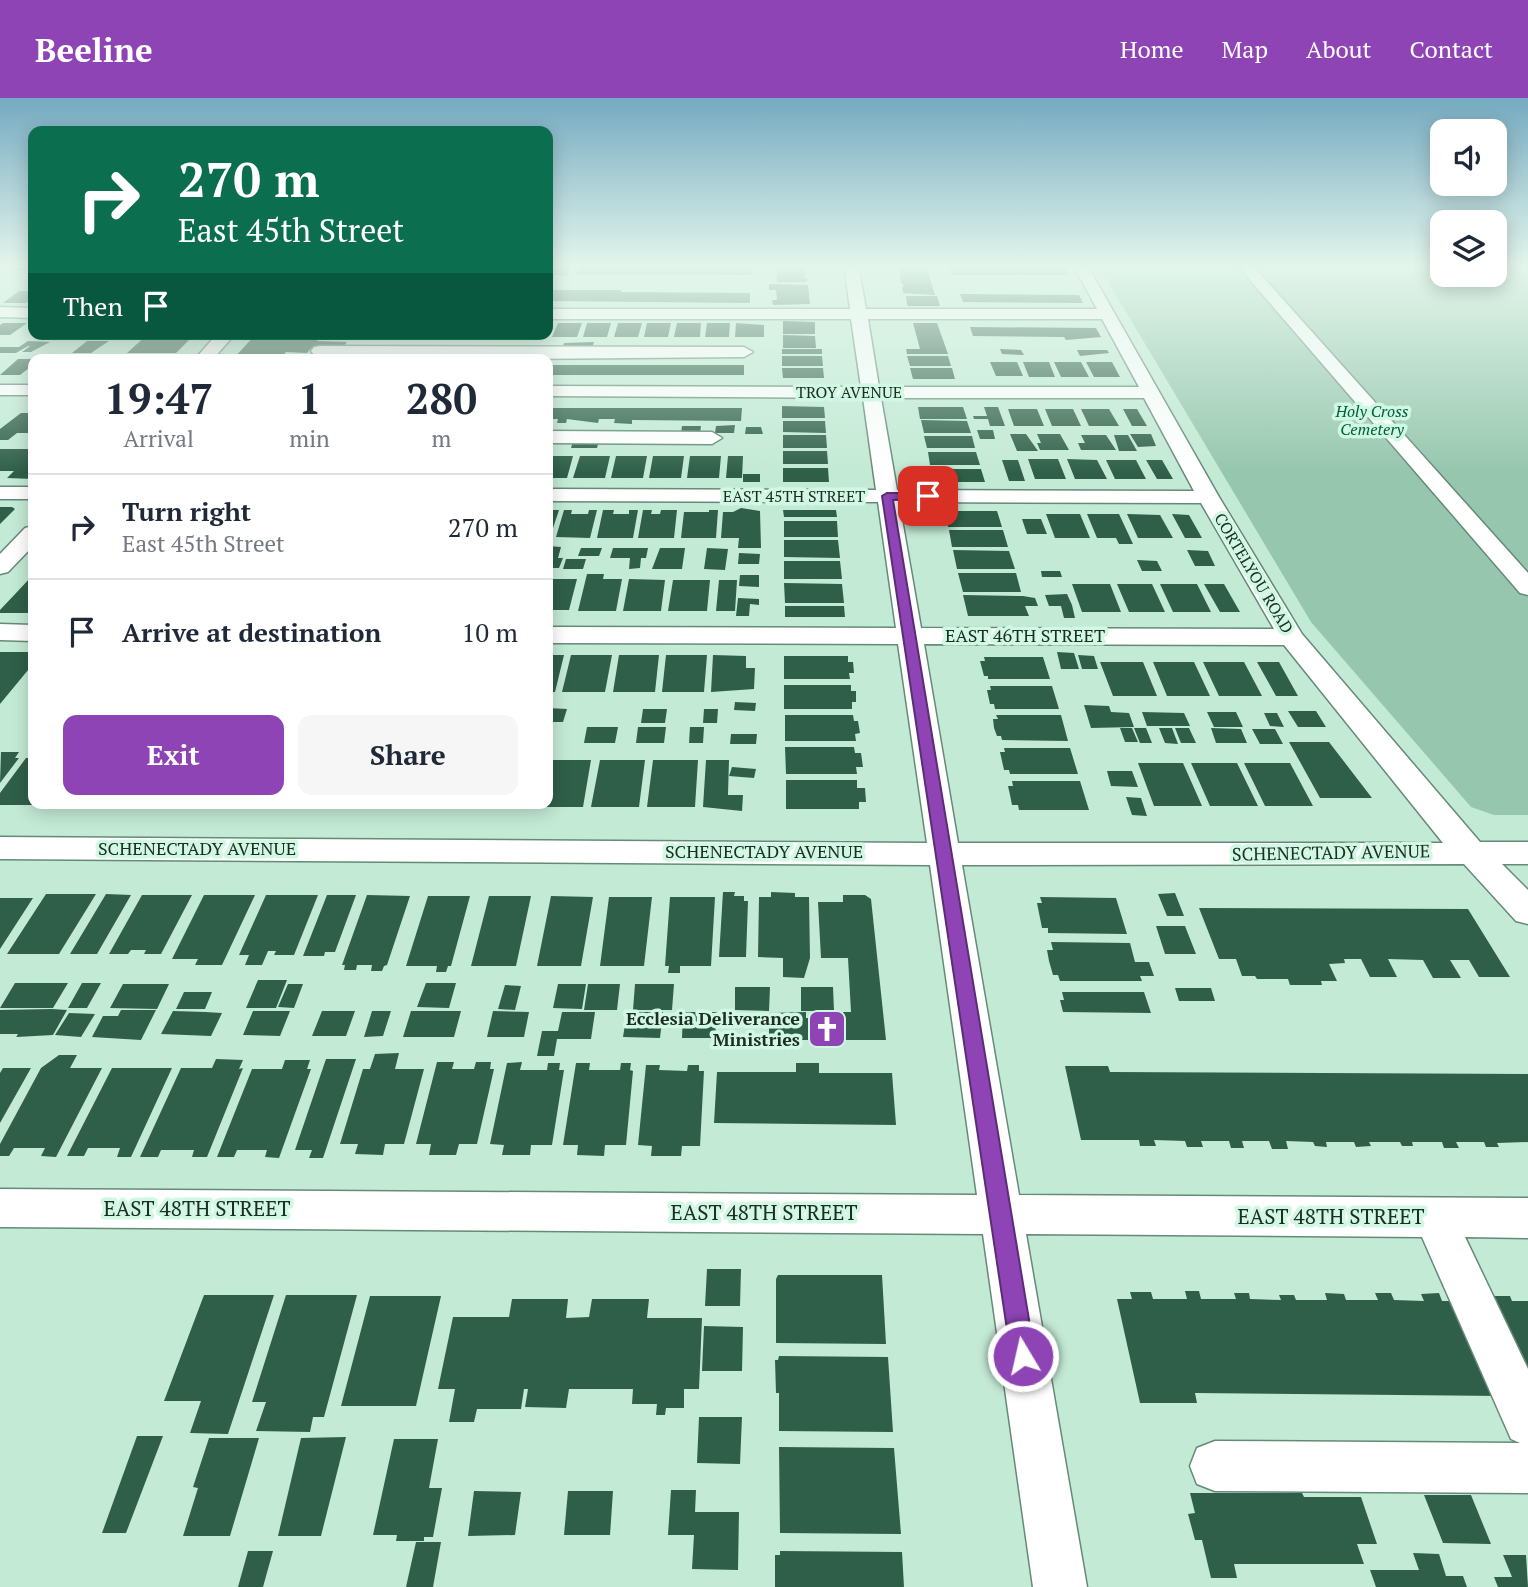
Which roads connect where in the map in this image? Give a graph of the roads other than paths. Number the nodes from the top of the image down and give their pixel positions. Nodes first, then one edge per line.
1 (862, 334) edge
2 (1119, 334) edge
3 (1305, 334) edge
4 (221, 340) edge
5 (320, 351) dead end
6 (744, 352) dead end
7 (208, 354) edge
8 (478, 354) edge
9 (553, 355) edge
10 (0, 390) edge
11 (28, 390) edge
12 (553, 391) edge
13 (871, 392) junction
14 (1151, 393) junction
15 (553, 438) edge
16 (712, 438) dead end
17 (0, 493) edge
18 (28, 493) edge
19 (553, 495) edge
20 (887, 496) junction
21 (1208, 496) junction
22 (28, 538) edge
23 (0, 567) edge
24 (1528, 588) edge
25 (0, 632) edge
26 (28, 632) edge
27 (553, 635) edge
28 (909, 636) junction
29 (1291, 637) junction
30 (0, 848) edge
31 (1469, 852) junction
32 (943, 853) junction
33 (1528, 853) edge
34 (1528, 912) edge
35 (0, 1208) edge
36 (1001, 1215) junction
37 (1434, 1217) junction
38 (1528, 1218) edge
39 (1528, 1422) edge
40 (1214, 1466) dead end
41 (1528, 1468) edge
42 (1060, 1587) edge

1 - 13 street
2 - 14 street, CORTELYOU ROAD
3 - 24 street
4 - 7 street
5 - 8 street
6 - 9 street
10 - 11 street
12 - 13 street, TROY AVENUE
13 - 14 street, TROY AVENUE
13 - 20 street
14 - 21 street, CORTELYOU ROAD
15 - 16 street
17 - 18 street
19 - 20 street, EAST 45TH STREET
20 - 21 street, EAST 45TH STREET
20 - 28 street
21 - 29 street, CORTELYOU ROAD
22 - 23 street
25 - 26 street
27 - 28 street, EAST 46TH STREET
28 - 29 street, EAST 46TH STREET
28 - 32 street
29 - 31 street, CORTELYOU ROAD
30 - 32 street, SCHENECTADY AVENUE
31 - 32 street, SCHENECTADY AVENUE
31 - 33 street, SCHENECTADY AVENUE
31 - 34 street, CORTELYOU ROAD
32 - 36 street
35 - 36 street, EAST 48TH STREET
36 - 37 street, EAST 48TH STREET
36 - 42 street
37 - 38 street, EAST 48TH STREET
37 - 39 street
40 - 41 street

